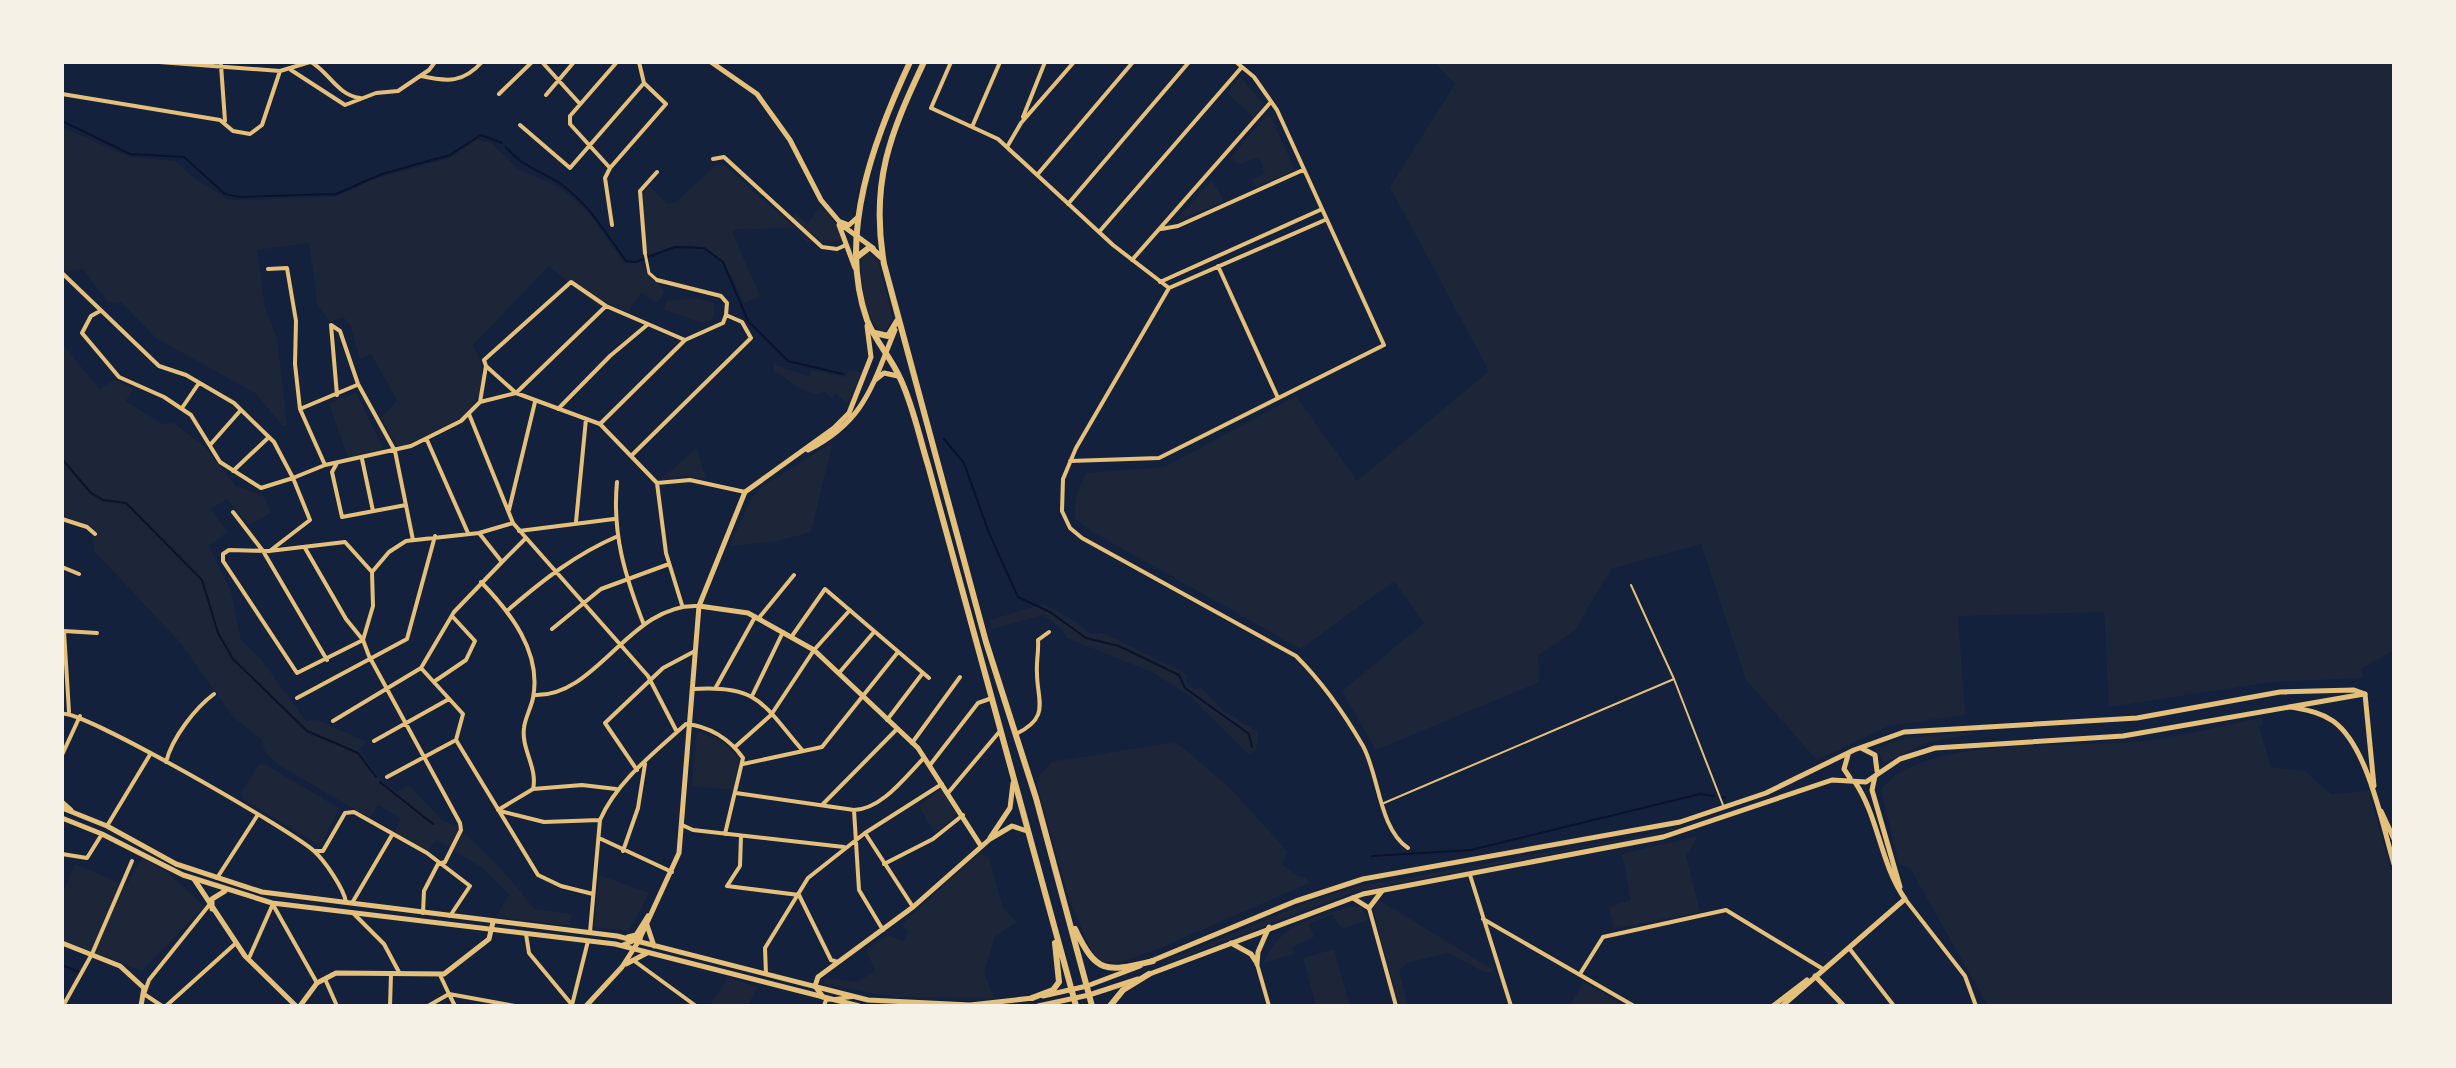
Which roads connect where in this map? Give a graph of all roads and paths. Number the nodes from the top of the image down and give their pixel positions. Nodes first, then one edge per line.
1 (110, 62) edge
2 (135, 62) edge
3 (159, 62) edge
4 (259, 62) edge
5 (310, 62) edge
6 (435, 62) edge
7 (482, 62) edge
8 (532, 62) edge
9 (542, 62) edge
10 (574, 62) edge
11 (617, 62) edge
12 (639, 62) edge
13 (711, 62) edge
14 (910, 62) edge
15 (924, 62) edge
16 (951, 62) edge
17 (1000, 62) edge
18 (1045, 62) edge
19 (1074, 62) edge
20 (1133, 62) edge
21 (1189, 62) edge
22 (1236, 62) edge
23 (221, 65) junction
24 (264, 67) junction
25 (1242, 67) junction
26 (291, 70) junction
27 (280, 71) junction
28 (421, 76) junction
29 (558, 80) junction
30 (644, 83) junction
31 (62, 94) edge
32 (499, 94) dead end
33 (546, 95) dead end
34 (362, 99) junction
35 (1271, 102) junction
36 (580, 104) junction
37 (225, 121) junction
38 (1021, 123) junction
39 (520, 125) dead end
40 (972, 127) junction
41 (589, 143) junction
42 (1007, 147) junction
43 (713, 159) dead end
44 (610, 168) junction
45 (1303, 170) junction
46 (657, 172) dead end
47 (1037, 175) junction
48 (1068, 204) junction
49 (1320, 210) junction
50 (830, 211) junction
51 (861, 213) junction
52 (838, 220) junction
53 (1325, 220) junction
54 (612, 225) dead end
55 (1159, 230) junction
56 (1099, 232) junction
57 (856, 237) junction
58 (848, 244) junction
59 (875, 249) junction
60 (645, 253) joint
61 (1132, 260) junction
62 (855, 262) junction
63 (884, 264) junction
64 (1218, 266) junction
65 (268, 269) dead end
66 (62, 273) edge
67 (657, 280) joint
68 (857, 280) junction
69 (1160, 282) junction
70 (1169, 288) junction
71 (861, 298) junction
72 (606, 306) junction
73 (100, 311) junction
74 (726, 315) junction
75 (897, 317) junction
76 (647, 325) junction
77 (871, 329) junction
78 (895, 329) junction
79 (685, 340) junction
80 (886, 352) junction
81 (486, 366) junction
82 (902, 381) junction
83 (199, 383) junction
84 (358, 384) junction
85 (872, 384) junction
86 (516, 393) junction
87 (337, 395) junction
88 (1278, 398) junction
89 (480, 402) junction
90 (535, 402) junction
91 (182, 408) junction
92 (300, 409) junction
93 (558, 409) junction
94 (240, 410) junction
95 (469, 414) junction
96 (586, 419) junction
97 (600, 424) junction
98 (269, 437) junction
99 (427, 440) junction
100 (210, 445) junction
101 (395, 451) junction
102 (631, 456) junction
103 (362, 459) junction
104 (1070, 461) junction
105 (337, 463) junction
106 (782, 464) junction
107 (325, 465) junction
108 (233, 472) junction
109 (293, 478) junction
110 (617, 482) dead end
111 (657, 483) junction
112 (745, 492) junction
113 (406, 505) junction
114 (373, 511) junction
115 (233, 512) dead end
116 (508, 512) junction
117 (62, 519) edge
118 (614, 519) junction
119 (576, 522) junction
120 (513, 523) junction
121 (519, 531) junction
122 (468, 533) junction
123 (479, 533) junction
124 (95, 534) dead end
125 (435, 536) junction
126 (618, 536) junction
127 (526, 538) junction
128 (413, 540) junction
129 (304, 547) junction
130 (266, 551) junction
131 (502, 562) junction
132 (669, 564) junction
133 (62, 567) edge
134 (554, 571) junction
135 (372, 572) junction
136 (79, 574) dead end
137 (794, 575) dead end
138 (628, 577) junction
139 (481, 582) junction
140 (1631, 585) dead end
141 (583, 603) junction
142 (682, 605) junction
143 (699, 606) junction
144 (508, 610) junction
145 (850, 610) junction
146 (452, 616) junction
147 (756, 618) junction
148 (644, 625) junction
149 (552, 629) dead end
150 (63, 630) edge
151 (784, 631) junction
152 (874, 631) junction
153 (1049, 632) dead end
154 (97, 633) dead end
155 (792, 636) junction
156 (363, 640) junction
157 (618, 645) junction
158 (814, 650) junction
159 (695, 651) junction
160 (898, 652) junction
161 (369, 656) junction
162 (327, 660) junction
163 (421, 668) junction
164 (839, 673) junction
165 (922, 673) junction
166 (960, 677) dead end
167 (929, 678) dead end
168 (1674, 679) junction
169 (650, 680) junction
170 (435, 681) junction
171 (716, 687) junction
172 (694, 689) junction
173 (385, 692) junction
174 (214, 694) dead end
175 (753, 694) junction
176 (2365, 694) junction
177 (534, 695) junction
178 (865, 697) junction
179 (297, 698) dead end
180 (994, 698) junction
181 (450, 699) junction
182 (2290, 707) junction
183 (69, 712) junction
184 (62, 714) edge
185 (771, 715) junction
186 (80, 716) junction
187 (887, 720) junction
188 (333, 721) dead end
189 (404, 724) junction
190 (691, 724) junction
191 (897, 729) junction
192 (1002, 730) junction
193 (677, 732) junction
194 (1016, 734) junction
195 (456, 740) junction
196 (374, 741) dead end
197 (912, 743) junction
198 (735, 747) junction
199 (1860, 748) junction
200 (803, 751) junction
201 (151, 753) junction
202 (1849, 753) junction
203 (62, 755) edge
204 (924, 757) junction
205 (425, 758) junction
206 (646, 761) junction
207 (166, 762) junction
208 (743, 764) junction
209 (930, 765) junction
210 (637, 770) junction
211 (1014, 774) junction
212 (1876, 774) junction
213 (387, 777) dead end
214 (1853, 780) junction
215 (942, 784) junction
216 (533, 789) junction
217 (616, 789) junction
218 (736, 793) junction
219 (948, 793) junction
220 (62, 802) edge
221 (1383, 804) junction
222 (822, 805) junction
223 (62, 808) edge
224 (1724, 808) junction
225 (498, 810) junction
226 (854, 810) junction
227 (75, 813) junction
228 (963, 815) junction
229 (257, 816) junction
230 (62, 818) edge
231 (600, 820) junction
232 (682, 825) junction
233 (107, 826) junction
234 (865, 833) junction
235 (102, 834) junction
236 (725, 834) junction
237 (392, 835) junction
238 (741, 836) junction
239 (599, 838) junction
240 (990, 839) junction
241 (2394, 839) edge
242 (855, 841) junction
243 (1033, 843) junction
244 (981, 846) junction
245 (846, 847) junction
246 (1408, 848) dead end
247 (314, 851) junction
248 (623, 851) junction
249 (62, 854) edge
250 (132, 861) dead end
251 (438, 864) junction
252 (884, 864) junction
253 (2394, 864) edge
254 (672, 872) junction
255 (1470, 875) junction
256 (194, 879) junction
257 (217, 879) junction
258 (225, 891) junction
259 (1382, 891) junction
260 (593, 894) junction
261 (662, 895) junction
262 (799, 895) junction
263 (1352, 898) junction
264 (1905, 899) junction
265 (349, 903) junction
266 (272, 904) junction
267 (211, 905) junction
268 (913, 907) junction
269 (1369, 908) junction
270 (423, 913) junction
271 (1066, 913) junction
272 (354, 914) junction
273 (450, 916) junction
274 (1483, 919) junction
275 (1052, 920) junction
276 (493, 922) junction
277 (647, 925) junction
278 (1269, 927) junction
279 (883, 930) junction
280 (493, 931) junction
281 (590, 932) junction
282 (526, 934) junction
283 (626, 938) junction
284 (638, 940) junction
285 (588, 941) junction
286 (62, 943) edge
287 (236, 943) junction
288 (1230, 943) junction
289 (619, 945) junction
290 (655, 947) junction
291 (1848, 948) junction
292 (634, 949) junction
293 (647, 953) junction
294 (92, 954) junction
295 (249, 958) junction
296 (631, 959) junction
297 (1153, 961) junction
298 (838, 962) junction
299 (1257, 964) junction
300 (622, 967) junction
301 (1823, 969) junction
302 (391, 974) junction
303 (766, 974) junction
304 (1149, 974) junction
305 (1580, 974) junction
306 (400, 975) junction
307 (440, 975) junction
308 (1815, 976) junction
309 (818, 977) junction
310 (325, 978) junction
311 (317, 983) junction
312 (802, 985) junction
313 (1087, 986) junction
314 (817, 989) junction
315 (1072, 990) junction
316 (144, 994) junction
317 (449, 994) junction
318 (1089, 995) junction
319 (852, 997) junction
320 (1032, 998) junction
321 (1075, 1002) edge
322 (825, 1003) edge
323 (63, 1006) edge
324 (141, 1006) edge
325 (164, 1006) edge
326 (298, 1006) edge
327 (337, 1006) edge
328 (392, 1006) edge
329 (428, 1006) edge
330 (455, 1006) edge
331 (515, 1006) edge
332 (572, 1006) edge
333 (586, 1006) edge
334 (696, 1006) edge
335 (859, 1006) edge
336 (1038, 1006) edge
337 (1092, 1006) edge
338 (1110, 1006) edge
339 (1269, 1006) edge
340 (1396, 1006) edge
341 (1511, 1006) edge
342 (1634, 1006) edge
343 (1773, 1006) edge
344 (1782, 1006) edge
345 (1844, 1006) edge
346 (1894, 1006) edge
347 (1976, 1006) edge

1 - 2 street
3 - 23 street
4 - 24 street
5 - 26 street
5 - 34 street
6 - 28 street
7 - 28 street
8 - 32 street
9 - 29 street
10 - 29 street
11 - 36 street
12 - 30 street
13 - 50 main road
14 - 51 main road
15 - 63 main road
16 - 40 street
17 - 40 street
18 - 38 street
19 - 38 street
20 - 47 street
21 - 48 street
22 - 25 street
23 - 24 street
23 - 37 street
24 - 27 street
25 - 35 street
25 - 56 street
26 - 27 street
26 - 34 street
27 - 37 street
28 - 34 street
29 - 33 street
29 - 36 street
30 - 41 street
30 - 44 street
31 - 37 street
35 - 45 street
35 - 55 street
36 - 41 street
38 - 42 street
39 - 41 street
40 - 42 street
41 - 44 street
42 - 47 street
43 - 58 street
44 - 54 street
45 - 49 street
45 - 55 street
46 - 60 street
47 - 48 street
48 - 56 street
49 - 53 street
49 - 69 street
50 - 52 main road
50 - 58 main road
51 - 52 main road
51 - 57 main road
52 - 57 main road
53 - 64 street
53 - 88 street
55 - 61 street
56 - 61 street
57 - 59 main road
57 - 62 main road
58 - 68 main road
59 - 62 main road
59 - 63 main road
60 - 67 street
61 - 69 street
62 - 68 main road
63 - 75 main road
64 - 70 street
64 - 88 street
65 - 92 street
66 - 73 street
67 - 74 street
68 - 71 main road
69 - 70 street
70 - 104 street
71 - 77 main road
71 - 106 main road
72 - 76 street
72 - 81 street
72 - 86 street
73 - 83 street
73 - 91 street
74 - 79 street
74 - 102 street
75 - 78 main road
75 - 194 main road
76 - 79 street
76 - 93 street
77 - 78 main road
77 - 80 main road
78 - 80 main road
79 - 97 street
80 - 82 main road
80 - 85 main road
81 - 86 street
81 - 89 street
82 - 85 main road
82 - 180 main road
83 - 91 street
83 - 94 street
84 - 87 street
84 - 87 street
84 - 101 street
85 - 106 main road
86 - 89 street
86 - 90 street
87 - 92 street
88 - 104 street
89 - 95 street
90 - 93 street
90 - 116 street
91 - 100 street
92 - 107 street
93 - 96 street
94 - 98 street
94 - 100 street
95 - 99 street
95 - 116 street
96 - 97 street
96 - 119 street
97 - 102 street
98 - 108 street
98 - 109 street
99 - 101 street
99 - 122 street
100 - 108 street
101 - 103 street
101 - 113 street
102 - 111 street
103 - 105 street
103 - 114 street
104 - 221 street
105 - 107 street
105 - 114 street
106 - 112 main road
107 - 109 street
108 - 109 street
109 - 130 street
110 - 118 street
111 - 112 street
111 - 132 street
112 - 143 main road
113 - 114 street
113 - 128 street
115 - 130 street
116 - 120 street
117 - 124 street
118 - 119 street
118 - 126 street
119 - 121 street
120 - 121 street
120 - 123 street
121 - 127 street
122 - 123 street
122 - 125 street
123 - 131 street
125 - 128 street
125 - 161 street
126 - 134 street
126 - 138 street
127 - 131 street
127 - 134 street
128 - 135 street
129 - 130 street
129 - 135 street
129 - 156 street
130 - 162 street
130 - 162 street
131 - 139 street
132 - 138 street
132 - 142 street
133 - 136 street
134 - 141 street
134 - 144 street
135 - 156 street
137 - 147 street
138 - 141 street
138 - 148 street
139 - 144 street
139 - 146 street
140 - 168 lane
141 - 149 street
141 - 157 street
142 - 143 street
142 - 148 street
143 - 147 main road
143 - 159 main road
144 - 177 street
145 - 152 street
145 - 155 street
145 - 158 street
146 - 163 street
146 - 170 street
147 - 151 main road
147 - 171 street
148 - 157 street
150 - 154 street
150 - 183 street
151 - 155 main road
151 - 175 street
152 - 160 street
152 - 164 street
153 - 194 street
155 - 158 main road
156 - 161 street
156 - 162 street
157 - 169 street
157 - 177 street
158 - 164 main road
158 - 185 street
159 - 169 street
159 - 172 main road
160 - 165 street
160 - 178 street
161 - 173 street
161 - 179 street
163 - 170 street
163 - 173 street
164 - 178 main road
165 - 167 street
165 - 187 street
166 - 197 street
168 - 221 lane
168 - 224 lane
169 - 193 street
169 - 210 street
170 - 181 street
171 - 172 street
171 - 175 street
172 - 190 main road
173 - 188 street
173 - 189 street
174 - 207 street
175 - 185 street
176 - 182 main road
176 - 199 main road
176 - 241 main road
177 - 216 street
178 - 187 main road
178 - 200 street
180 - 192 main road
180 - 209 street
181 - 189 street
181 - 195 street
182 - 212 main road
182 - 253 main road
183 - 184 street
183 - 186 street
185 - 198 street
185 - 200 street
186 - 201 street
186 - 203 street
187 - 191 main road
189 - 196 street
189 - 205 street
190 - 193 street
190 - 198 street
190 - 232 main road
191 - 197 main road
191 - 222 street
192 - 211 main road
192 - 219 street
193 - 206 street
194 - 271 main road
195 - 205 street
195 - 225 street
197 - 204 main road
198 - 208 street
199 - 202 main road
199 - 212 main road
200 - 208 street
201 - 207 street
201 - 233 street
202 - 214 main road
202 - 224 main road
204 - 209 main road
204 - 226 street
205 - 213 street
205 - 251 street
206 - 210 street
206 - 248 street
207 - 229 street
208 - 218 street
209 - 215 main road
210 - 217 street
211 - 240 main road
211 - 243 main road
212 - 214 main road
212 - 264 main road
214 - 255 main road
214 - 264 main road
215 - 219 main road
215 - 234 street
216 - 217 street
216 - 225 street
217 - 231 street
218 - 222 street
218 - 236 street
219 - 228 main road
220 - 227 main road
221 - 246 street
222 - 226 street
223 - 227 main road
224 - 297 main road
225 - 231 street
225 - 260 street
226 - 242 street
227 - 233 main road
228 - 244 main road
228 - 252 street
229 - 247 street
229 - 257 street
230 - 235 main road
231 - 239 street
232 - 236 street
232 - 254 main road
233 - 257 main road
234 - 242 street
234 - 252 street
235 - 249 street
235 - 256 main road
236 - 238 street
237 - 247 street
237 - 251 street
237 - 265 street
238 - 245 street
238 - 262 street
239 - 248 street
239 - 260 street
240 - 243 main road
240 - 244 main road
242 - 245 street
242 - 279 street
243 - 275 main road
244 - 268 main road
245 - 262 street
247 - 265 street
248 - 254 street
250 - 294 street
251 - 270 street
251 - 273 street
252 - 268 street
254 - 261 main road
255 - 259 main road
255 - 274 street
256 - 258 main road
256 - 267 main road
257 - 265 main road
258 - 266 main road
258 - 267 main road
259 - 263 main road
259 - 269 main road
260 - 281 street
261 - 277 main road
261 - 283 main road
262 - 298 street
262 - 303 street
263 - 269 main road
263 - 278 main road
264 - 291 main road
264 - 347 street
265 - 270 main road
266 - 272 main road
266 - 295 street
266 - 311 street
267 - 287 main road
267 - 316 street
268 - 279 main road
269 - 340 street
270 - 273 main road
271 - 297 main road
271 - 313 main road
272 - 280 main road
272 - 306 street
273 - 276 main road
274 - 305 street
274 - 341 street
275 - 315 main road
275 - 320 main road
276 - 280 main road
276 - 281 main road
277 - 284 main road
277 - 290 main road
278 - 288 main road
278 - 299 main road
279 - 298 main road
280 - 282 main road
280 - 307 main road
281 - 283 main road
282 - 285 main road
282 - 332 street
283 - 284 main road
284 - 289 main road
284 - 290 main road
284 - 292 main road
285 - 289 main road
285 - 332 street
286 - 294 main road
287 - 295 main road
287 - 325 street
288 - 299 main road
288 - 304 main road
289 - 292 main road
289 - 300 main road
290 - 303 main road
291 - 301 main road
291 - 346 street
292 - 293 main road
292 - 300 main road
293 - 296 main road
293 - 322 main road
294 - 316 main road
294 - 323 street
295 - 326 main road
296 - 300 main road
296 - 334 street
297 - 313 main road
298 - 309 main road
299 - 339 street
300 - 333 main road
301 - 305 street
301 - 308 main road
302 - 306 main road
302 - 310 main road
302 - 328 street
303 - 312 main road
304 - 318 main road
304 - 338 main road
305 - 342 street
306 - 307 main road
307 - 317 street
308 - 343 main road
308 - 344 main road
308 - 345 main road
309 - 312 main road
309 - 314 main road
310 - 311 main road
310 - 327 street
311 - 326 main road
312 - 314 main road
313 - 315 main road
313 - 318 main road
314 - 319 main road
314 - 322 main road
315 - 320 main road
315 - 321 main road
316 - 324 main road
316 - 325 street
317 - 329 street
317 - 330 street
317 - 331 street
318 - 321 main road
318 - 337 main road
319 - 320 main road
319 - 322 street
321 - 336 main road
322 - 335 main road

